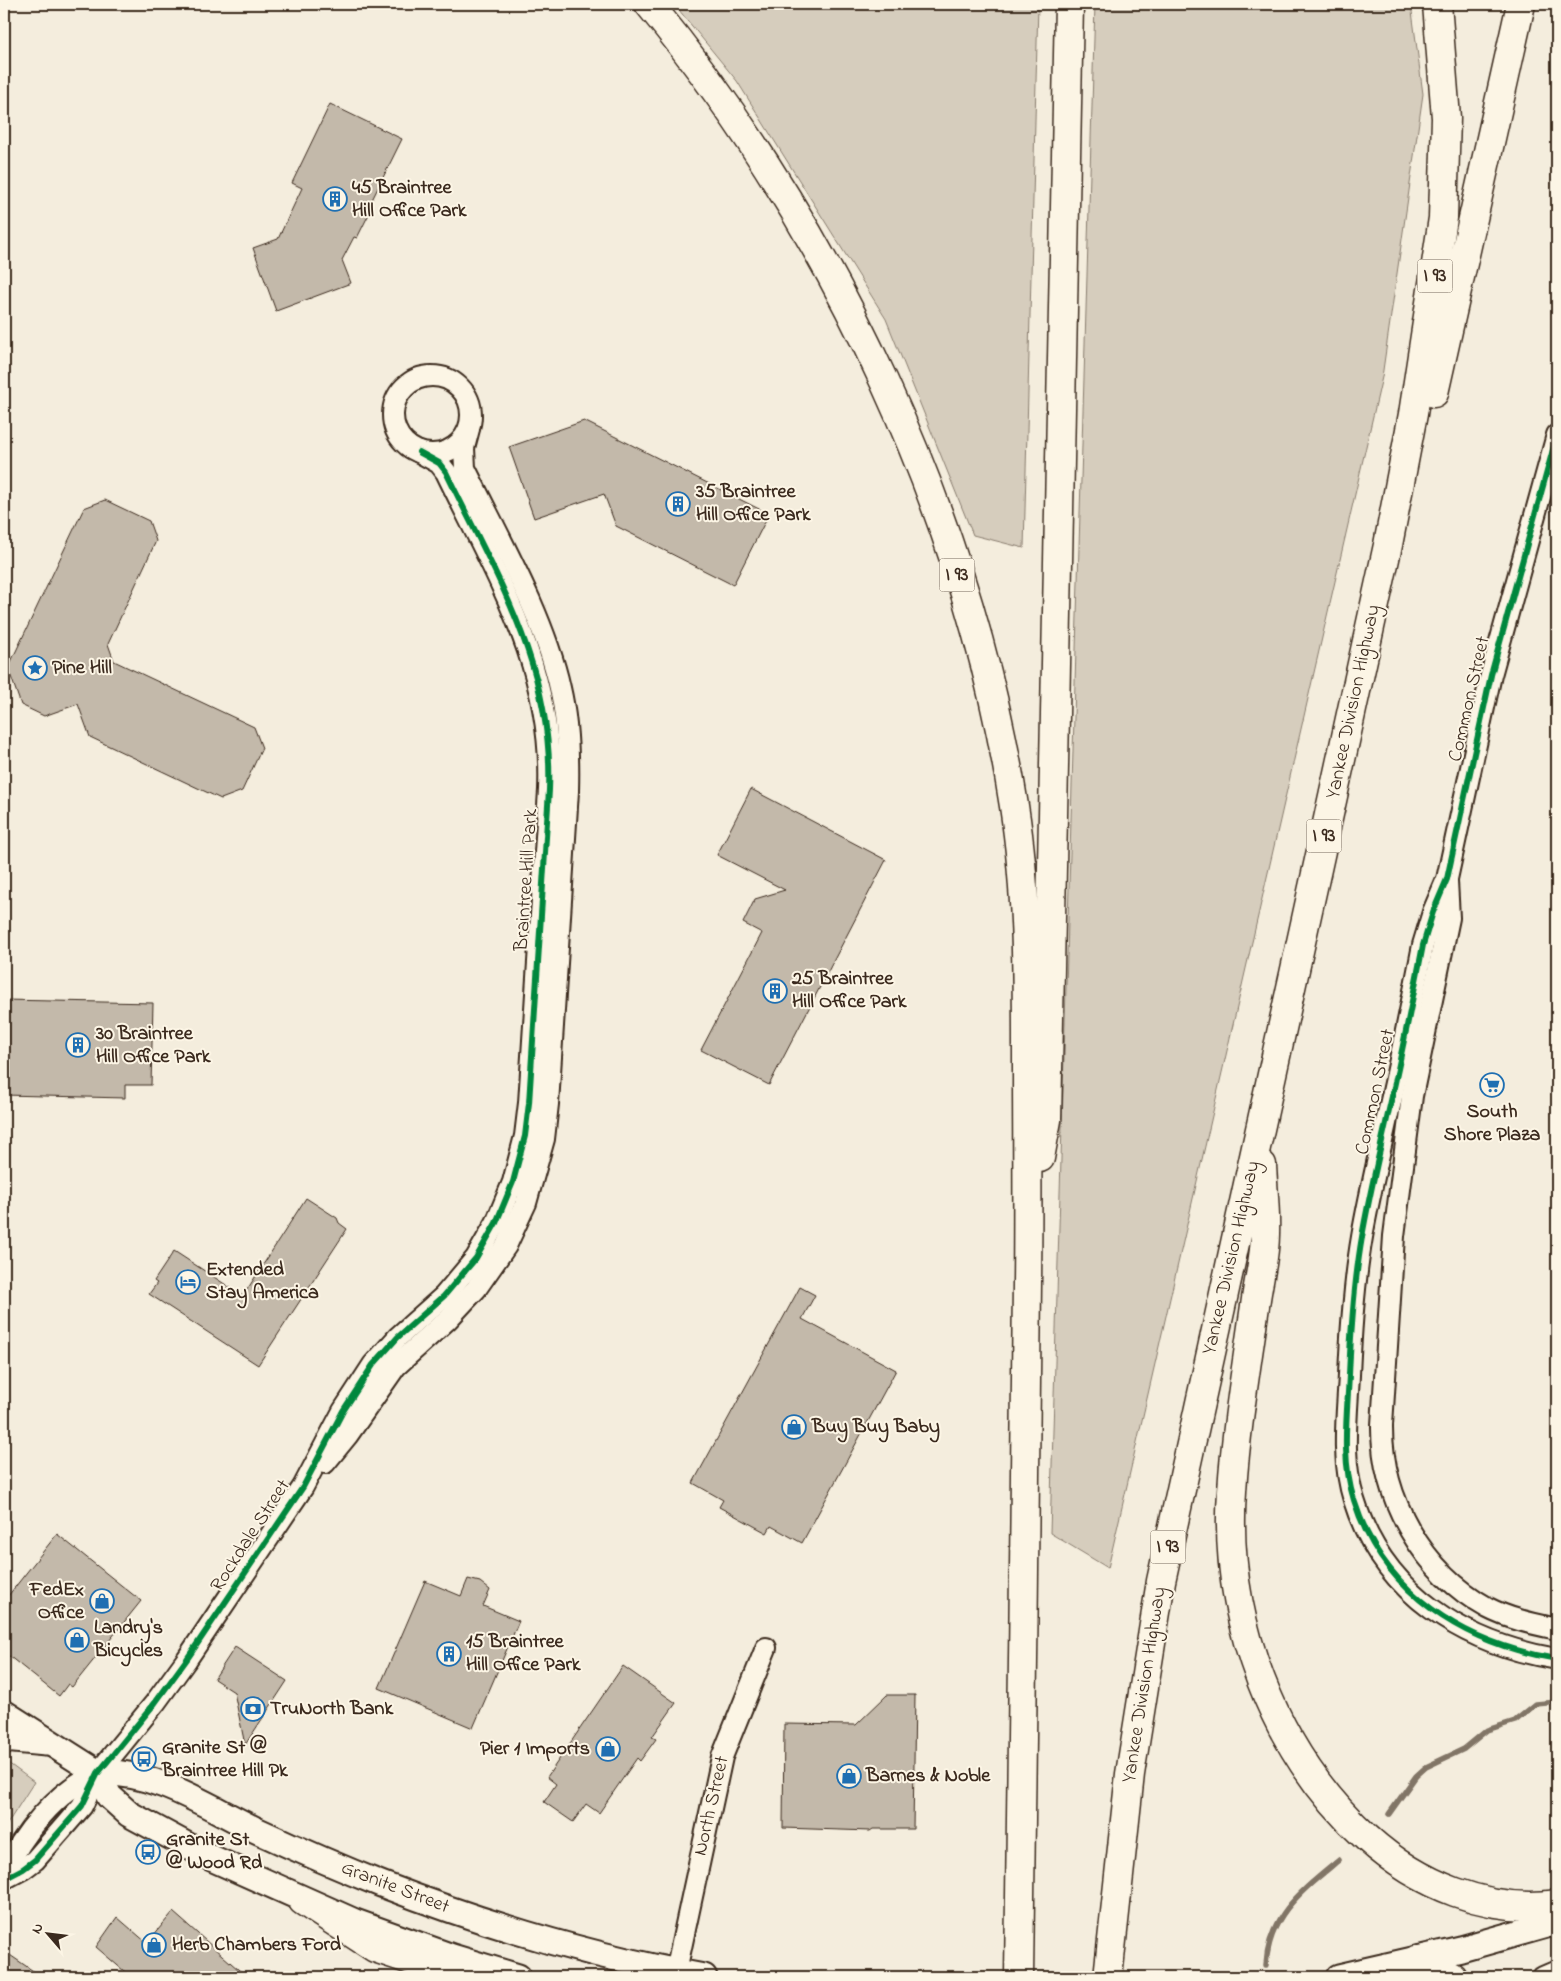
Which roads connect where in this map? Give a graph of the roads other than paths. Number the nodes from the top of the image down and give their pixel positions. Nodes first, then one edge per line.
1 (649, 4) edge
2 (1069, 4) edge
3 (1437, 4) edge
4 (1521, 4) edge
5 (469, 429) junction
6 (1557, 435) edge
7 (419, 452) junction
8 (1388, 545) junction
9 (1447, 879) junction
10 (1261, 1127) junction
11 (1028, 1221) junction
12 (431, 1321) junction
13 (1557, 1629) edge
14 (766, 1648) dead end
15 (1557, 1659) edge
16 (4, 1713) edge
17 (4, 1739) edge
18 (56, 1746) junction
19 (98, 1773) junction
20 (4, 1874) edge
21 (4, 1880) edge
22 (303, 1901) junction
23 (1557, 1904) edge
24 (1557, 1922) edge
25 (1416, 1960) junction
26 (1557, 1971) edge
27 (675, 1975) edge
28 (1108, 1975) edge
29 (461, 1977) edge
30 (518, 1977) edge
31 (704, 1977) edge
32 (1020, 1977) edge
33 (1339, 1977) edge
34 (1452, 1977) edge
35 (1543, 1977) edge

1 - 11 highway, I 93
2 - 11 highway
3 - 8 highway, I 93
4 - 8 highway
5 - 7 street
5 - 7 street, Braintree Hill Park
5 - 12 street, Braintree Hill Park
6 - 9 street, Common Street
7 - 12 street, Braintree Hill Park
8 - 10 highway, Yankee Division Highway / I 93
9 - 13 street, Common Street
9 - 15 street, Common Street
10 - 23 highway
10 - 28 highway, Yankee Division Highway / I 93
11 - 32 highway, I 93
12 - 19 street, Rockdale Street
14 - 27 street, North Street
16 - 18 main road
17 - 18 main road
18 - 19 main road
19 - 20 street
19 - 21 street
19 - 22 main road
19 - 27 main road, Granite Street
22 - 29 highway
22 - 30 main road
24 - 25 main road
25 - 33 main road
25 - 34 highway
26 - 35 street
27 - 31 main road, Granite Street

